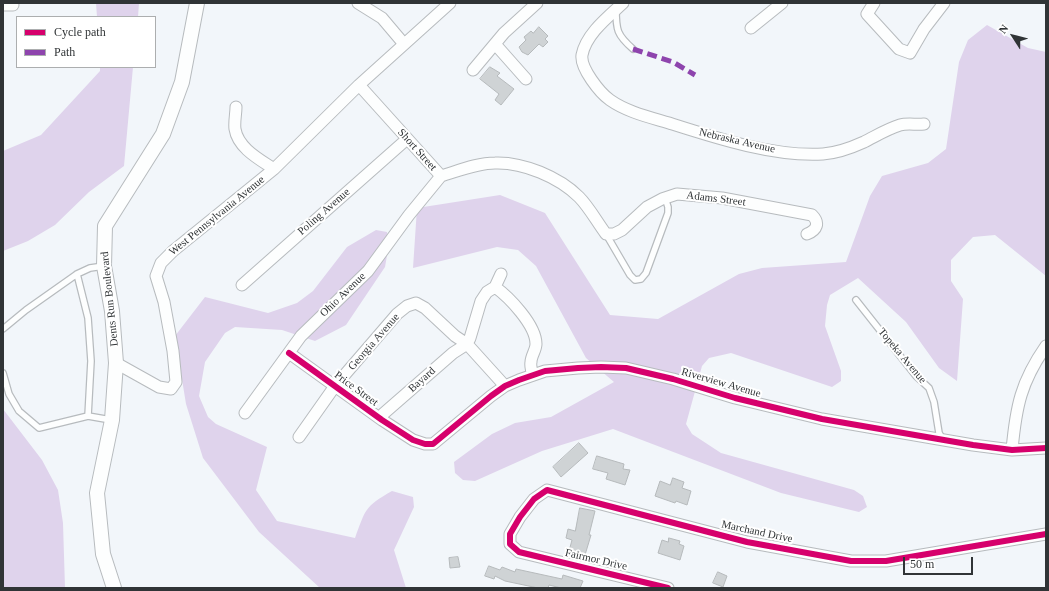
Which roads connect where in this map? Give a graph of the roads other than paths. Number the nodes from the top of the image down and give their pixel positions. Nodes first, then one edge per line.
1 (197, 3) edge
2 (358, 3) edge
3 (450, 3) edge
4 (538, 3) edge
5 (782, 3) edge
6 (874, 3) edge
7 (944, 3) edge
8 (619, 6) edge
9 (751, 28) dead end
10 (404, 44) junction
11 (495, 44) junction
12 (633, 49) dead end
13 (473, 70) dead end
14 (526, 79) dead end
15 (359, 85) junction
16 (236, 107) dead end
17 (924, 124) dead end
18 (407, 139) junction
19 (274, 169) junction
20 (441, 176) junction
21 (665, 198) junction
22 (606, 234) junction
23 (807, 234) dead end
24 (104, 266) junction
25 (77, 274) junction
26 (501, 274) dead end
27 (242, 285) dead end
28 (495, 287) junction
29 (856, 300) dead end
30 (3, 329) edge
31 (467, 344) junction
32 (1046, 346) edge
33 (289, 353) junction
34 (116, 363) junction
35 (3, 373) edge
36 (532, 374) junction
37 (335, 386) junction
38 (505, 386) junction
39 (245, 413) dead end
40 (88, 416) junction
41 (112, 420) junction
42 (382, 420) junction
43 (299, 437) dead end
44 (413, 440) joint
45 (943, 440) junction
46 (1046, 448) edge
47 (1012, 450) junction
48 (1046, 534) edge
49 (519, 552) joint
50 (114, 588) edge
51 (668, 588) edge

1 - 24 street, Dents Run Boulevard
2 - 10 street
3 - 10 street, West Pennsylvania Avenue
4 - 11 street
5 - 9 street
6 - 7 street
8 - 12 lane
8 - 17 street, Nebraska Avenue
10 - 15 street, West Pennsylvania Avenue
11 - 13 street
11 - 14 street
15 - 18 street, Short Street
15 - 19 street, West Pennsylvania Avenue
16 - 19 street
18 - 20 street, Short Street
18 - 27 street, Poling Avenue
19 - 34 street, West Pennsylvania Avenue
20 - 22 street, Short Street
20 - 33 street, Ohio Avenue
21 - 22 street, Adams Street
21 - 22 lane
21 - 23 street, Adams Street
24 - 25 lane
24 - 34 street, Dents Run Boulevard
25 - 30 lane
25 - 40 lane
26 - 28 street
28 - 31 street
28 - 36 street
29 - 45 lane, Topeka Avenue
31 - 37 street, Georgia Avenue
31 - 38 street
31 - 42 street, Bayard
32 - 47 street
33 - 37 street, Price Street
33 - 39 street, Ohio Avenue
34 - 41 street, Dents Run Boulevard
35 - 40 lane
36 - 38 street, Riverview Avenue
36 - 45 street, Riverview Avenue
37 - 42 street, Price Street
37 - 43 street, Georgia Avenue
38 - 44 street, Riverview Avenue
40 - 41 lane
41 - 50 street, Dents Run Boulevard
42 - 44 street, Price Street
45 - 47 street, Riverview Avenue
46 - 47 street, Riverview Avenue
48 - 49 street, Marchand Drive
49 - 51 street, Fairmor Drive

